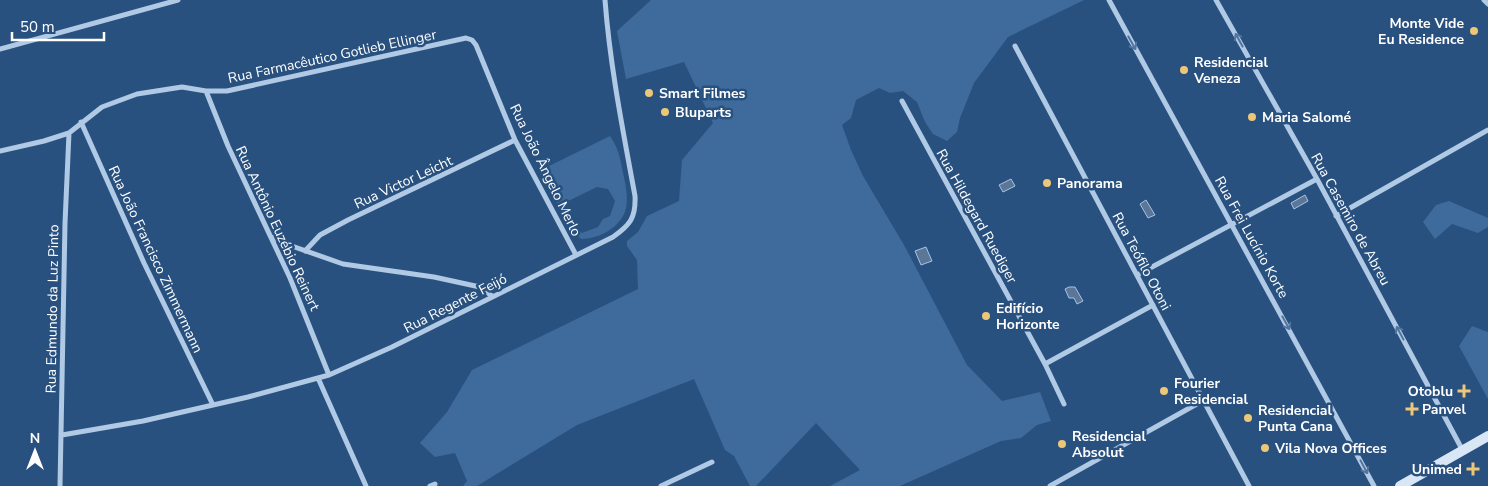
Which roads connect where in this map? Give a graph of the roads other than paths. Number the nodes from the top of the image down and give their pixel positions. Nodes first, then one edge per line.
1 (178, 0) edge
2 (605, 0) edge
3 (1109, 0) edge
4 (1216, 0) edge
5 (1484, 0) edge
6 (1488, 4) edge
7 (472, 40) joint
8 (1015, 46) dead end
9 (0, 49) edge
10 (206, 92) junction
11 (902, 101) dead end
12 (81, 122) junction
13 (1488, 130) edge
14 (69, 133) junction
15 (515, 140) junction
16 (0, 151) edge
17 (1316, 179) junction
18 (1336, 216) junction
19 (1232, 224) junction
20 (272, 237) junction
21 (305, 251) junction
22 (576, 255) junction
23 (1137, 275) junction
24 (492, 296) junction
25 (1154, 306) junction
26 (1045, 364) junction
27 (329, 375) junction
28 (318, 378) junction
29 (1204, 400) junction
30 (1064, 404) dead end
31 (213, 405) junction
32 (62, 435) junction
33 (1488, 436) edge
34 (1463, 451) junction
35 (712, 462) dead end
36 (60, 486) edge
37 (366, 486) edge
38 (661, 486) edge
39 (1050, 486) edge
40 (1249, 486) edge
41 (1374, 486) edge
42 (1400, 486) edge

1 - 9 street
2 - 22 street, Rua Regente Feijó
3 -> 19 street, Rua Frei Lucínio Korte
17 -> 4 street, Rua Casemiro de Abreu
5 - 6 street
7 - 10 street, Rua Farmacêutico Gotlieb Ellinger
7 - 15 street, Rua João Ângelo Merlo
8 - 23 street, Rua Teófilo Otoni
10 - 12 street, Rua Farmacêutico Gotlieb Ellinger
10 - 20 street, Rua Antônio Euzébio Reinert
11 - 26 street, Rua Hildegard Ruediger
12 - 14 street, Rua Farmacêutico Gotlieb Ellinger
12 - 31 street, Rua João Francisco Zimmermann
13 - 18 street
14 - 16 street, Rua Farmacêutico Gotlieb Ellinger
14 - 32 street, Rua Edmundo da Luz Pinto
15 - 21 street, Rua Victor Leicht
15 - 22 street, Rua João Ângelo Merlo
17 - 18 street, Rua Casemiro de Abreu
17 - 19 street
34 -> 18 street, Rua Casemiro de Abreu
19 - 23 street
19 -> 41 street, Rua Frei Lucínio Korte
20 - 21 street
20 - 27 street, Rua Antônio Euzébio Reinert
21 - 24 street
22 - 24 street, Rua Regente Feijó
23 - 25 street, Rua Teófilo Otoni
24 - 27 street, Rua Regente Feijó
25 - 26 street
25 - 29 street, Rua Teófilo Otoni
26 - 30 street, Rua Hildegard Ruediger
27 - 28 street, Rua Regente Feijó
28 - 31 street, Rua Regente Feijó
28 - 37 street
29 - 39 street
29 - 40 street, Rua Teófilo Otoni
31 - 32 street, Rua Regente Feijó
32 - 36 street, Rua Edmundo da Luz Pinto
33 - 34 main road
34 - 42 main road
35 - 38 street

